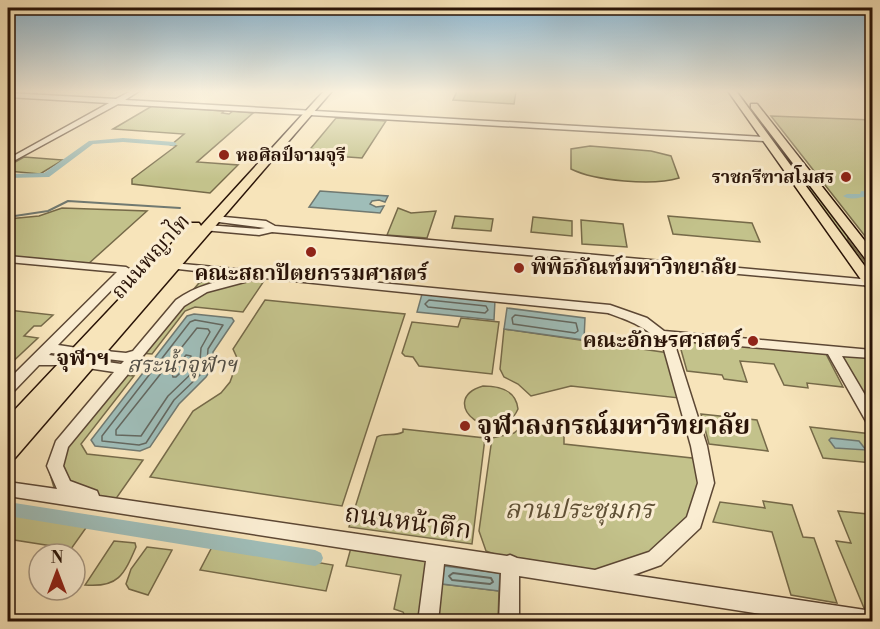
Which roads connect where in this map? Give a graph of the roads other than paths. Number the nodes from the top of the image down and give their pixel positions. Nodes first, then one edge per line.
1 (82, 120) edge
2 (299, 120) edge
3 (300, 120) edge
4 (432, 120) edge
5 (753, 120) edge
6 (766, 120) edge
7 (767, 140) junction
8 (783, 142) junction
9 (8, 162) edge
10 (214, 219) junction
11 (206, 228) junction
12 (272, 228) junction
13 (873, 258) edge
14 (8, 259) edge
15 (173, 266) junction
16 (270, 276) junction
17 (872, 284) edge
18 (661, 335) junction
19 (51, 343) junction
20 (832, 350) junction
21 (137, 354) junction
22 (873, 354) edge
23 (82, 358) junction
24 (32, 363) junction
25 (122, 372) junction
26 (8, 388) edge
27 (873, 418) edge
28 (8, 429) edge
29 (8, 452) edge
30 (8, 489) edge
31 (116, 505) junction
32 (436, 554) junction
33 (510, 564) junction
34 (596, 578) junction
35 (428, 621) edge
36 (509, 621) edge
37 (873, 621) edge

1 - 9 street
2 - 23 main road, ถนนพญาไท
3 - 10 main road, ถนนพญาไท
4 - 7 street
5 - 7 main road
6 - 8 main road
7 - 8 street
7 - 17 main road
8 - 13 main road
10 - 11 main road, ถนนพญาไท
10 - 12 street
11 - 12 street
11 - 15 main road, ถนนพญาไท
12 - 17 street
14 - 19 street
15 - 16 street
15 - 23 main road, ถนนพญาไท
16 - 18 street
16 - 21 street
18 - 20 street
18 - 34 street
19 - 23 street
19 - 24 street
20 - 22 street
20 - 27 street
21 - 23 street
21 - 25 street
23 - 24 street
23 - 25 street
23 - 28 main road, ถนนพญาไท
23 - 29 main road, ถนนพญาไท
24 - 26 street
25 - 31 street
30 - 31 street, ถนนหน้าตึก
31 - 32 street, ถนนหน้าตึก
32 - 33 street, ถนนหน้าตึก
32 - 35 street
33 - 34 street, ถนนหน้าตึก
33 - 36 street
34 - 37 street, ถนนหน้าตึก

